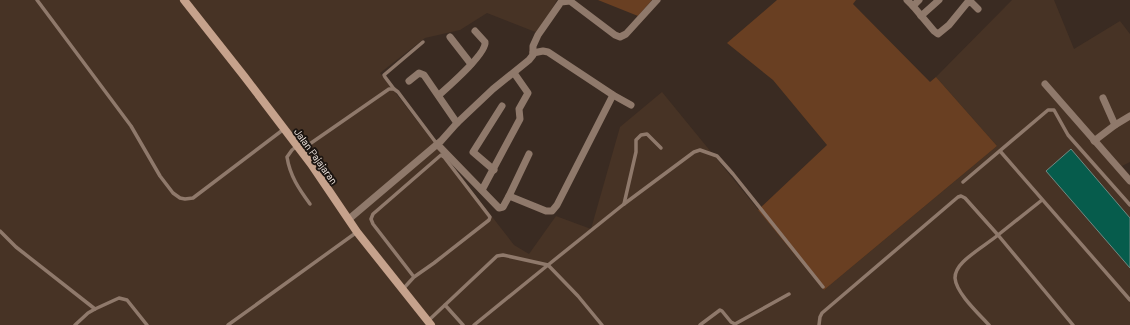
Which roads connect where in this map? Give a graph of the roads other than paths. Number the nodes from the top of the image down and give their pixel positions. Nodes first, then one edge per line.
1 (37, 0) edge
2 (184, 0) edge
3 (657, 0) edge
4 (907, 0) edge
5 (919, 0) edge
6 (939, 0) edge
7 (913, 6) junction
8 (978, 10) dead end
9 (921, 16) junction
10 (475, 31) dead end
11 (450, 37) dead end
12 (423, 42) dead end
13 (533, 53) junction
14 (471, 64) junction
15 (514, 73) junction
16 (409, 81) dead end
17 (1045, 84) dead end
18 (394, 89) junction
19 (439, 95) junction
20 (613, 95) junction
21 (1103, 98) dead end
22 (630, 105) dead end
23 (502, 106) dead end
24 (1130, 116) edge
25 (457, 123) junction
26 (1115, 124) junction
27 (284, 129) junction
28 (1094, 141) junction
29 (437, 144) junction
30 (299, 148) junction
31 (661, 148) dead end
32 (1000, 151) junction
33 (529, 154) dead end
34 (494, 170) junction
35 (963, 182) dead end
36 (1130, 182) edge
37 (482, 190) junction
38 (509, 196) junction
39 (1042, 200) junction
40 (310, 204) dead end
41 (624, 204) junction
42 (1130, 205) edge
43 (349, 218) junction
44 (0, 231) edge
45 (358, 232) junction
46 (998, 235) junction
47 (548, 265) junction
48 (414, 277) junction
49 (822, 287) dead end
50 (402, 290) junction
51 (789, 294) dead end
52 (1130, 300) edge
53 (446, 304) junction
54 (95, 308) junction
55 (429, 323) edge
56 (75, 325) edge
57 (147, 325) edge
58 (228, 325) edge
59 (463, 325) edge
60 (474, 325) edge
61 (602, 325) edge
62 (700, 325) edge
63 (819, 325) edge
64 (989, 325) edge
65 (1073, 325) edge

1 - 27 lane
2 - 27 main road, Jalan Pajajaran
3 - 13 street
4 - 7 street
5 - 7 street
6 - 9 street
7 - 9 street
8 - 9 street
10 - 14 street
11 - 14 street
12 - 18 lane
13 - 15 street
13 - 20 street
14 - 19 street
15 - 25 street
15 - 34 street
16 - 19 street
17 - 28 street
18 - 29 lane
18 - 30 lane
19 - 25 street
20 - 22 street
20 - 38 street
21 - 26 street
23 - 34 street
24 - 26 street
25 - 29 street
26 - 28 street
27 - 30 main road, Jalan Pajajaran
28 - 36 street
29 - 37 street
29 - 43 street
30 - 40 lane
30 - 43 main road, Jalan Pajajaran
31 - 41 lane
32 - 35 lane
32 - 39 lane
32 - 42 lane
33 - 38 street
34 - 37 street
37 - 38 street
39 - 46 lane
39 - 52 lane
41 - 47 lane
41 - 49 lane
43 - 45 main road, Jalan Pajajaran
44 - 54 lane
45 - 50 main road, Jalan Pajajaran
45 - 58 lane
46 - 63 lane
46 - 64 lane
46 - 65 lane
47 - 53 lane
47 - 60 lane
47 - 61 lane
48 - 48 lane
48 - 50 lane
50 - 55 main road, Jalan Pajajaran
51 - 62 lane
53 - 55 lane
53 - 59 lane
54 - 56 lane
54 - 57 lane

